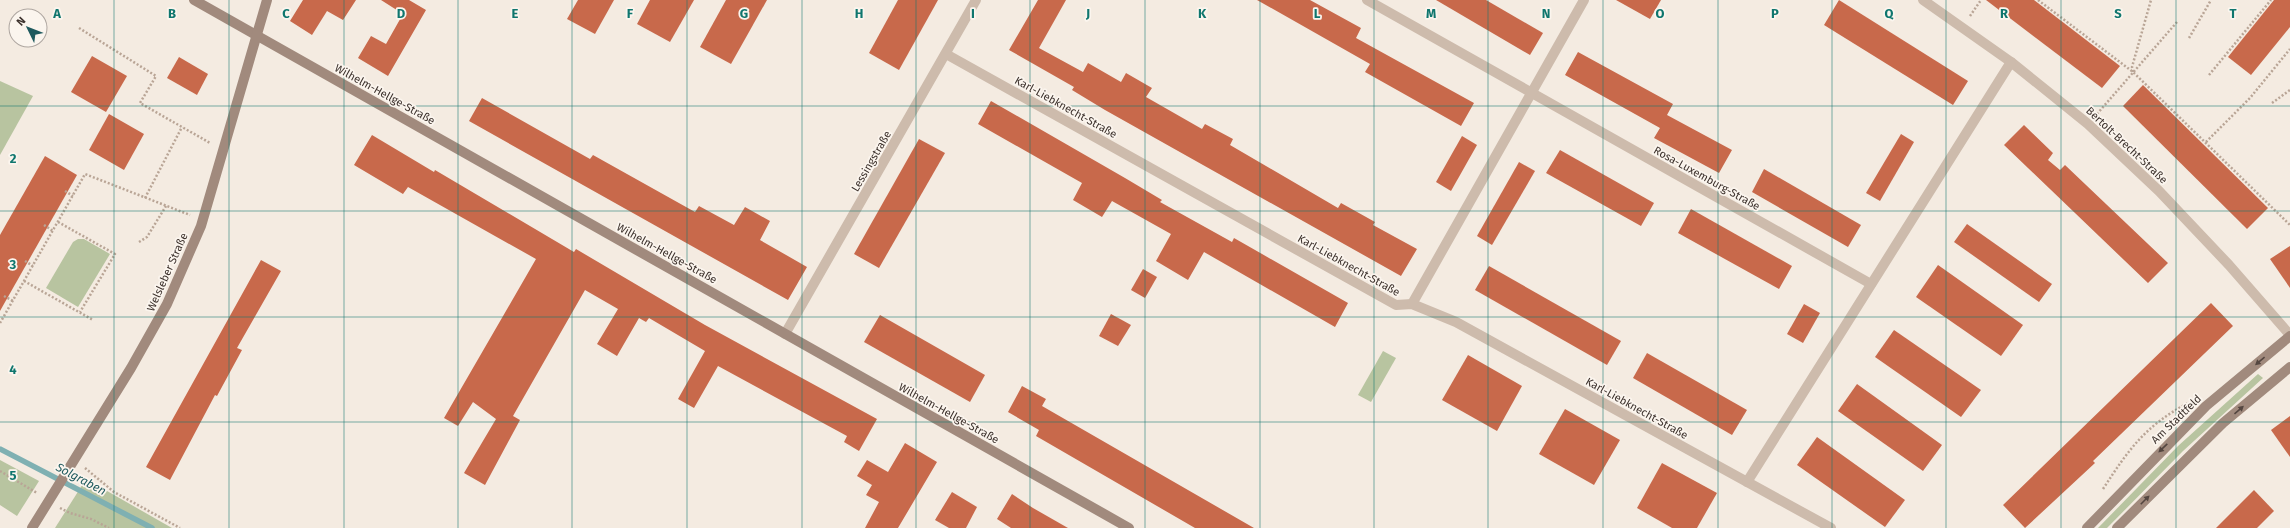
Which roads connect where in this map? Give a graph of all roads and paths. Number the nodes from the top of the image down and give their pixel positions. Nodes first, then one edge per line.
1 (194, 0) edge
2 (267, 0) edge
3 (976, 0) edge
4 (1367, 0) edge
5 (1584, 0) edge
6 (1923, 0) edge
7 (1981, 0) edge
8 (2038, 0) edge
9 (2151, 0) edge
10 (2211, 0) edge
11 (2271, 0) edge
12 (2176, 22) dead end
13 (1963, 26) junction
14 (79, 28) dead end
15 (256, 35) junction
16 (2188, 38) dead end
17 (2290, 49) edge
18 (946, 54) junction
19 (2011, 62) junction
20 (2133, 72) junction
21 (2209, 75) dead end
22 (2290, 90) edge
23 (1532, 93) junction
24 (2272, 103) dead end
25 (2088, 124) junction
26 (182, 127) junction
27 (2206, 142) junction
28 (223, 150) junction
29 (65, 191) dead end
30 (73, 196) junction
31 (145, 198) junction
32 (166, 206) junction
33 (202, 220) junction
34 (58, 222) junction
35 (2290, 225) edge
36 (44, 226) dead end
37 (53, 231) junction
38 (139, 242) dead end
39 (25, 261) dead end
40 (33, 266) junction
41 (24, 281) junction
42 (1871, 284) junction
43 (4, 296) dead end
44 (13, 301) junction
45 (1412, 304) junction
46 (80, 312) junction
47 (93, 320) dead end
48 (0, 323) edge
49 (785, 334) junction
50 (2290, 335) edge
51 (2290, 367) edge
52 (75, 460) junction
53 (0, 472) edge
54 (1747, 482) junction
55 (50, 502) junction
56 (32, 528) edge
57 (109, 528) edge
58 (180, 528) edge
59 (1129, 528) edge
60 (1831, 528) edge
61 (2087, 528) edge
62 (2117, 528) edge

1 - 15 street, Wilhelm-Hellge-Straße
2 - 15 street, Welsleber Straße
3 - 18 street, Lessingstraße
4 - 23 street, Rosa-Luxemburg-Straße
5 - 23 street
6 - 13 street, Bertolt-Brecht-Straße
7 - 13 path
8 - 20 path
9 - 20 path
10 - 16 path
11 - 21 path
12 - 20 path
13 - 19 street, Bertolt-Brecht-Straße
14 - 26 path
15 - 28 street, Welsleber Straße
15 - 49 street, Wilhelm-Hellge-Straße
17 - 27 path
18 - 45 street, Karl-Liebknecht-Straße
18 - 49 street, Lessingstraße
19 - 25 street, Bertolt-Brecht-Straße
19 - 42 street
20 - 25 path
20 - 27 path
22 - 24 path
23 - 42 street, Rosa-Luxemburg-Straße
23 - 45 street
25 - 50 street, Bertolt-Brecht-Straße
26 - 28 path
26 - 31 path
27 - 35 path
28 - 33 street, Welsleber Straße
29 - 30 path
30 - 31 path
30 - 34 path
31 - 32 path
32 - 33 path
32 - 38 path
33 - 52 street, Welsleber Straße
34 - 37 path
34 - 46 path
36 - 37 path
37 - 40 path
39 - 40 path
40 - 41 path
41 - 44 path
41 - 46 path
42 - 54 street
43 - 44 path
44 - 48 path
45 - 54 street, Karl-Liebknecht-Straße
46 - 47 path
49 - 59 street, Wilhelm-Hellge-Straße
50 -> 61 street, Am Stadtfeld
62 -> 51 street
52 - 55 street, Welsleber Straße
52 - 58 path
53 - 55 path
54 - 60 street, Karl-Liebknecht-Straße
55 - 56 street, Welsleber Straße
55 - 57 path

